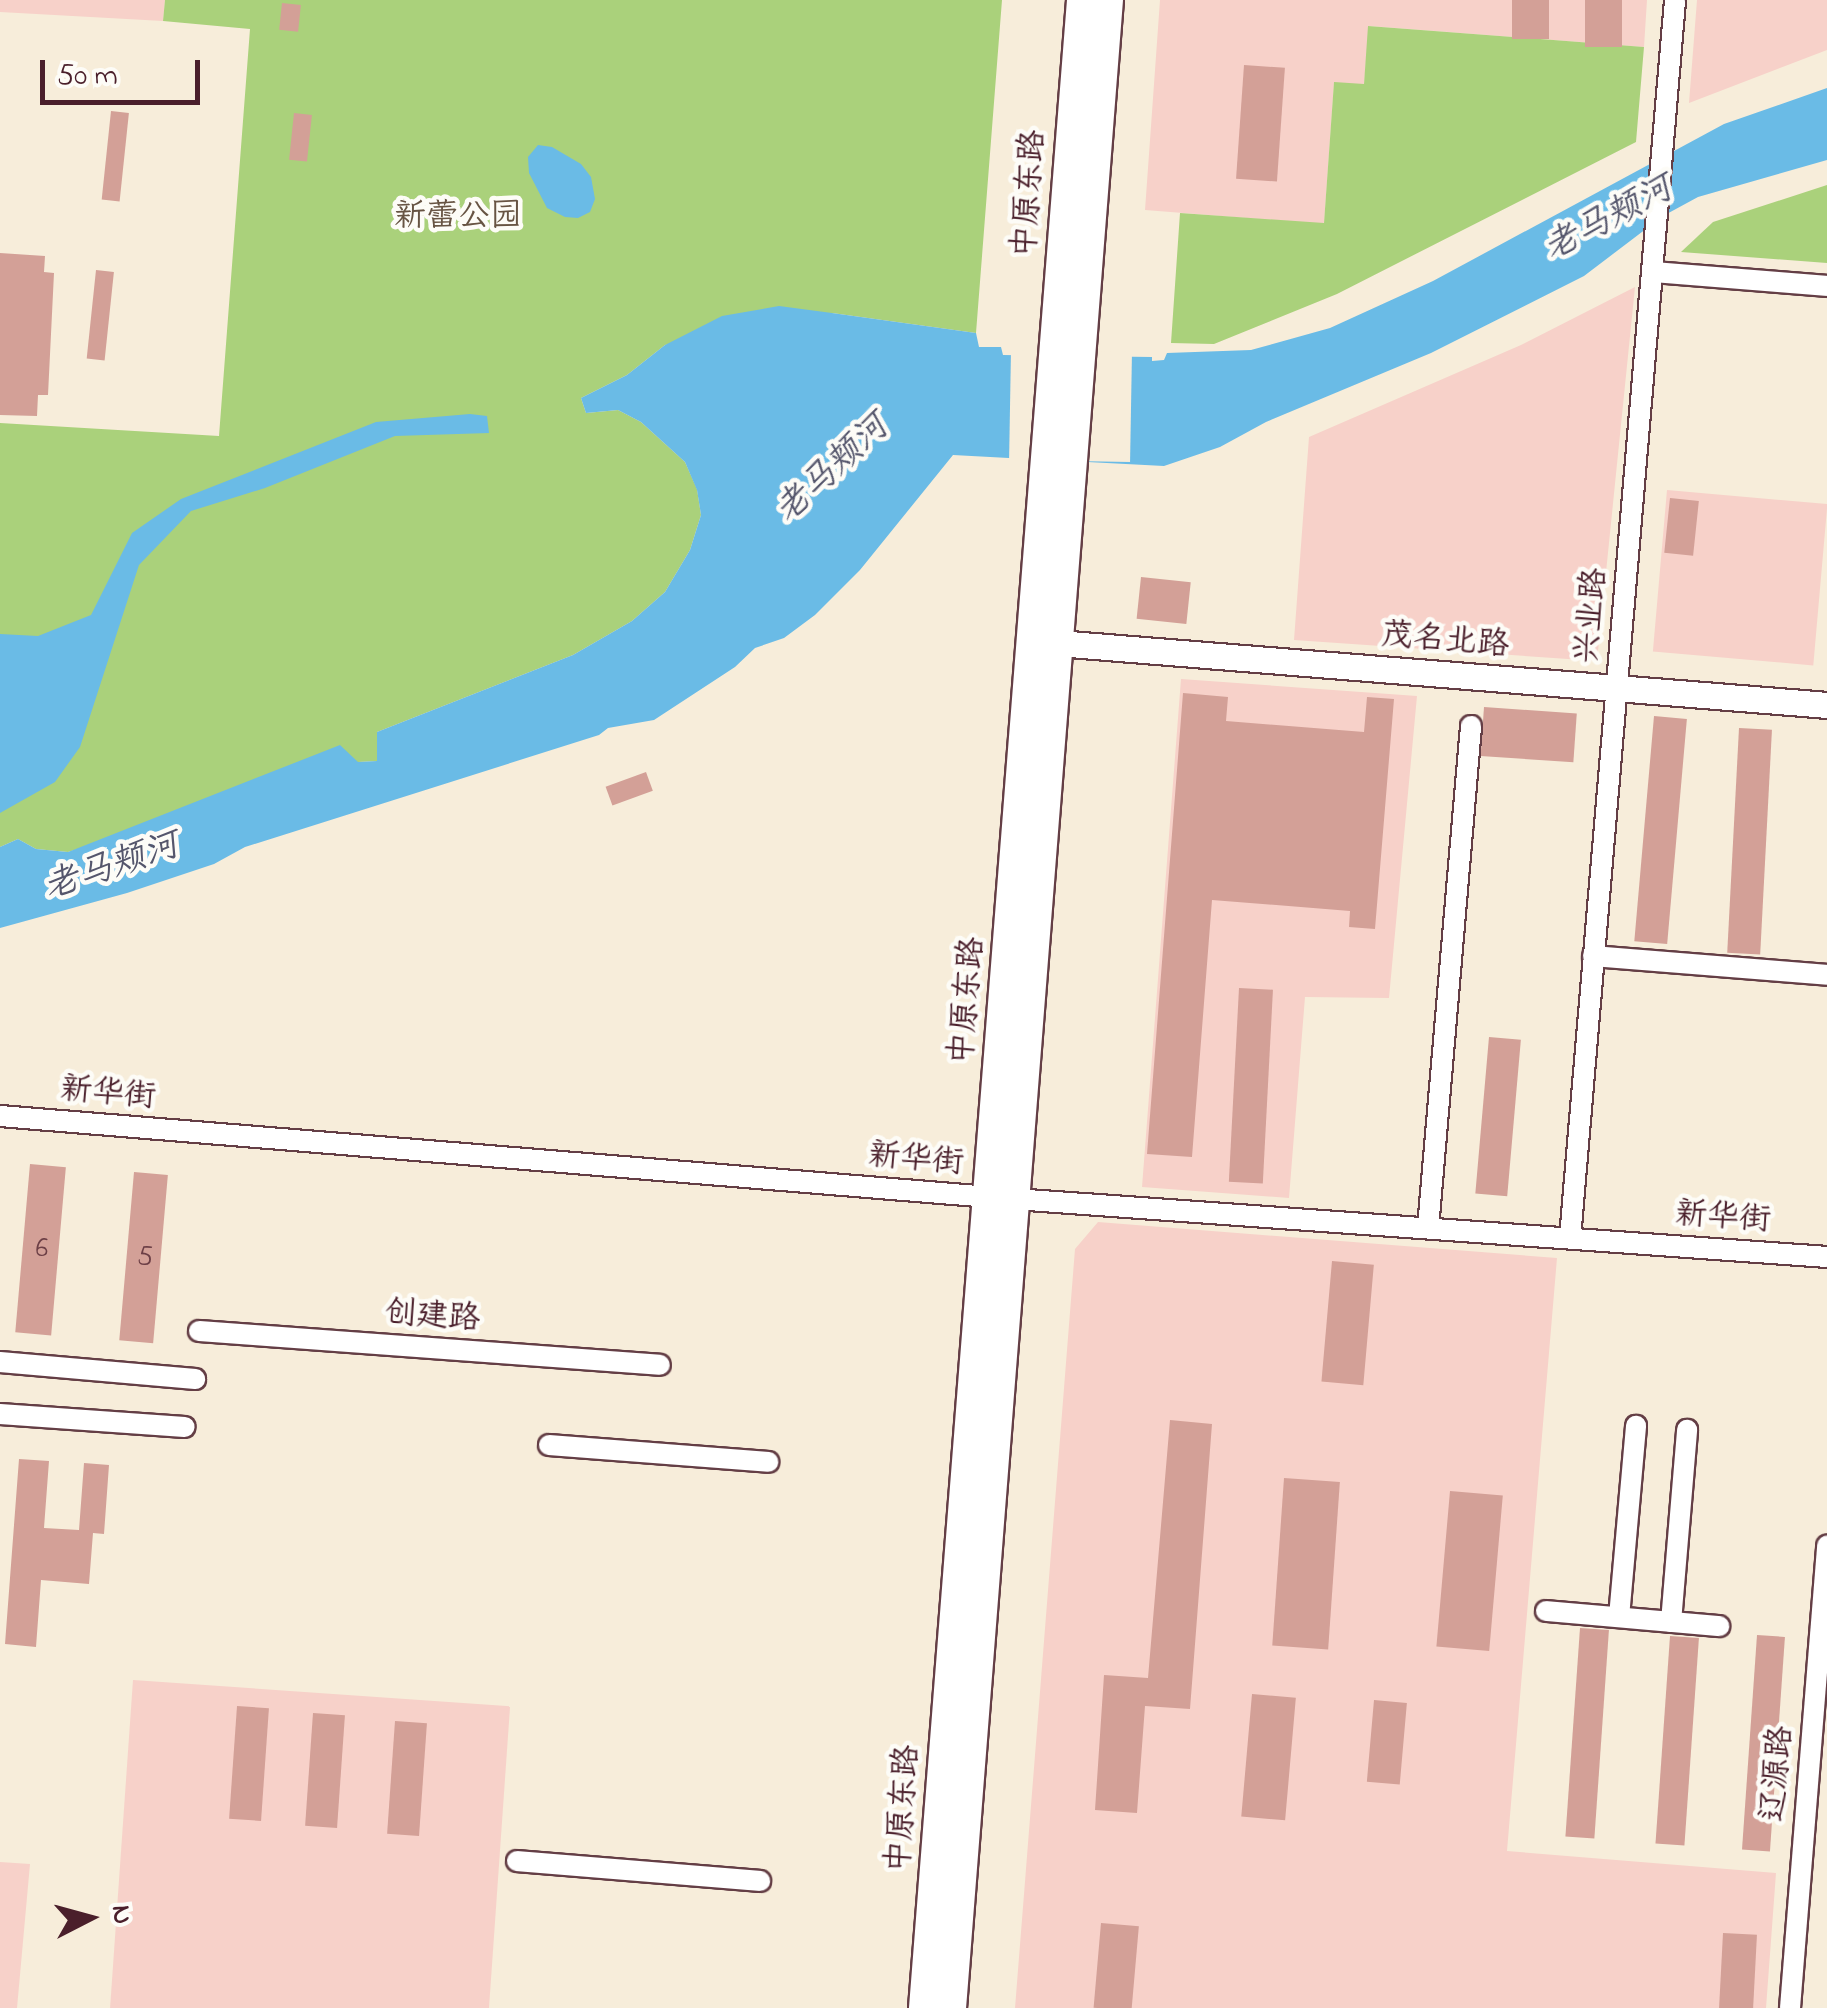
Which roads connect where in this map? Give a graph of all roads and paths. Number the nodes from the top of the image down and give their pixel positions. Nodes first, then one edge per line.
1 (1082, 0) edge
2 (1108, 0) edge
3 (1675, 0) edge
4 (1654, 272) junction
5 (1827, 286) edge
6 (1068, 341) junction
7 (1060, 470) junction
8 (1057, 643) junction
9 (1616, 689) junction
10 (1827, 705) edge
11 (1470, 726) dead end
12 (1592, 956) junction
13 (1827, 975) edge
14 (0, 1116) edge
15 (1001, 1198) junction
16 (1428, 1228) junction
17 (1570, 1238) junction
18 (1827, 1256) edge
19 (199, 1331) dead end
20 (0, 1362) edge
21 (660, 1365) dead end
22 (195, 1379) dead end
23 (0, 1414) edge
24 (1636, 1426) dead end
25 (185, 1427) dead end
26 (1687, 1430) dead end
27 (549, 1445) dead end
28 (768, 1462) dead end
29 (1827, 1544) edge
30 (1546, 1611) dead end
31 (1619, 1617) junction
32 (1671, 1622) junction
33 (1720, 1626) dead end
34 (517, 1861) dead end
35 (760, 1881) dead end
36 (924, 2008) edge
37 (951, 2008) edge
38 (1790, 2008) edge

1 - 6 main road, 中原东路
2 - 6 main road, 中原东路
3 - 4 street, 兴业路
4 - 5 street
4 - 9 street, 兴业路
6 - 7 main road, 中原东路
7 - 8 main road, 中原东路
7 - 15 main road, 中原东路
8 - 9 street, 茂名北路
8 - 15 main road, 中原东路
9 - 10 street, 茂名北路
9 - 12 street, 兴业路
11 - 16 street
12 - 13 street
12 - 17 street, 兴业路
14 - 15 street, 新华街
15 - 16 street, 新华街
15 - 36 main road, 中原东路
15 - 37 main road, 中原东路
16 - 17 street, 新华街
17 - 18 street, 新华街
19 - 21 street, 创建路
20 - 22 street
23 - 25 street
24 - 31 street
26 - 32 street
27 - 28 street
29 - 38 street, 辽源路
30 - 31 street
31 - 32 street
32 - 33 street
34 - 35 street

